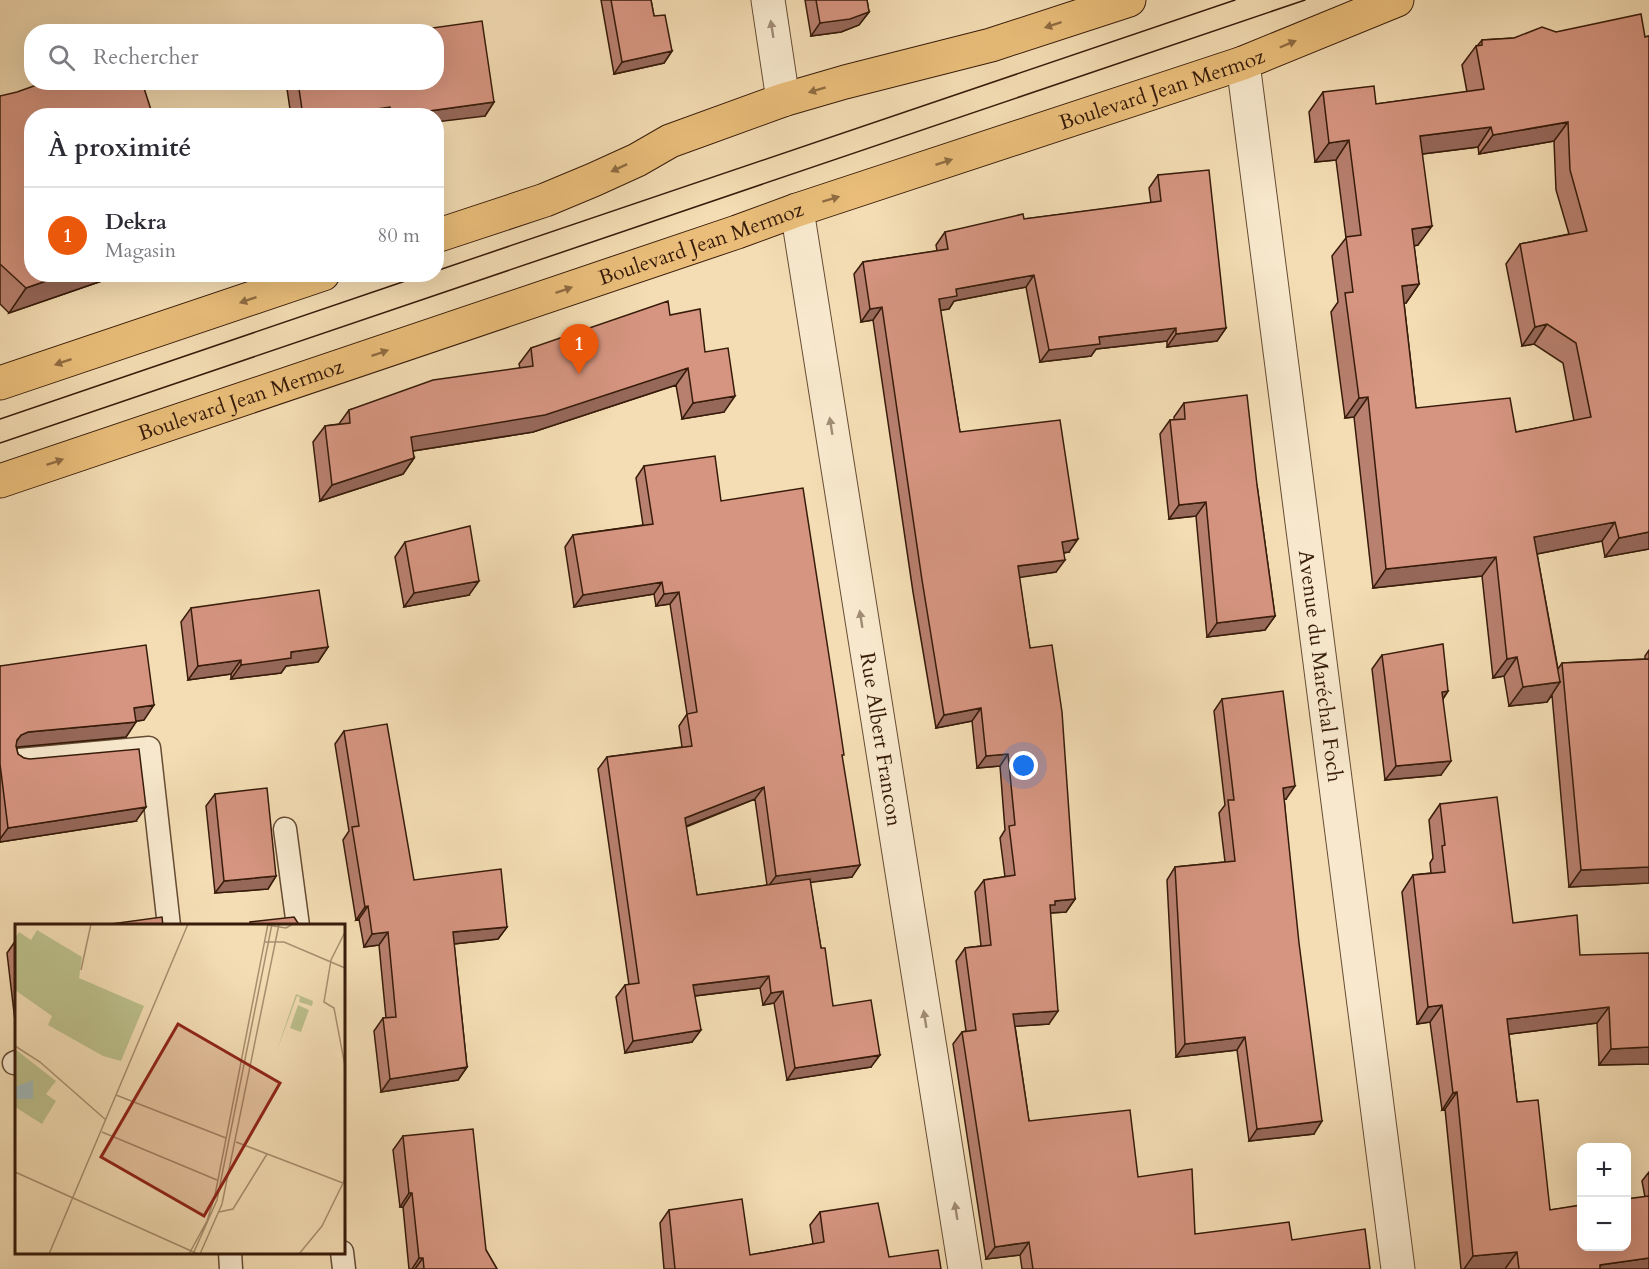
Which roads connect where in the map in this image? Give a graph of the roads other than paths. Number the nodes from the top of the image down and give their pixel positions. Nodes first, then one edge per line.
1 (768, 0) edge
2 (1129, 0) edge
3 (1396, 0) edge
4 (1243, 63) junction
5 (783, 100) junction
6 (796, 210) junction
7 (444, 233) edge
8 (300, 282) edge
9 (0, 384) edge
10 (0, 481) edge
11 (20, 760) edge
12 (285, 829) dead end
13 (169, 924) edge
14 (298, 924) edge
15 (230, 1254) edge
16 (342, 1254) edge
17 (231, 1269) edge
18 (344, 1269) edge
19 (965, 1269) edge
20 (1398, 1269) edge

5 -> 1 street
2 -> 5 main road
4 -> 3 main road, Boulevard Jean Mermoz
6 -> 4 main road, Boulevard Jean Mermoz
4 - 20 street, Avenue du Maréchal Foch
5 -> 7 main road
10 -> 6 main road, Boulevard Jean Mermoz
19 -> 6 street, Rue Albert Francon
8 -> 9 main road
11 - 13 lane
12 - 14 lane
15 - 17 lane
16 - 18 lane

